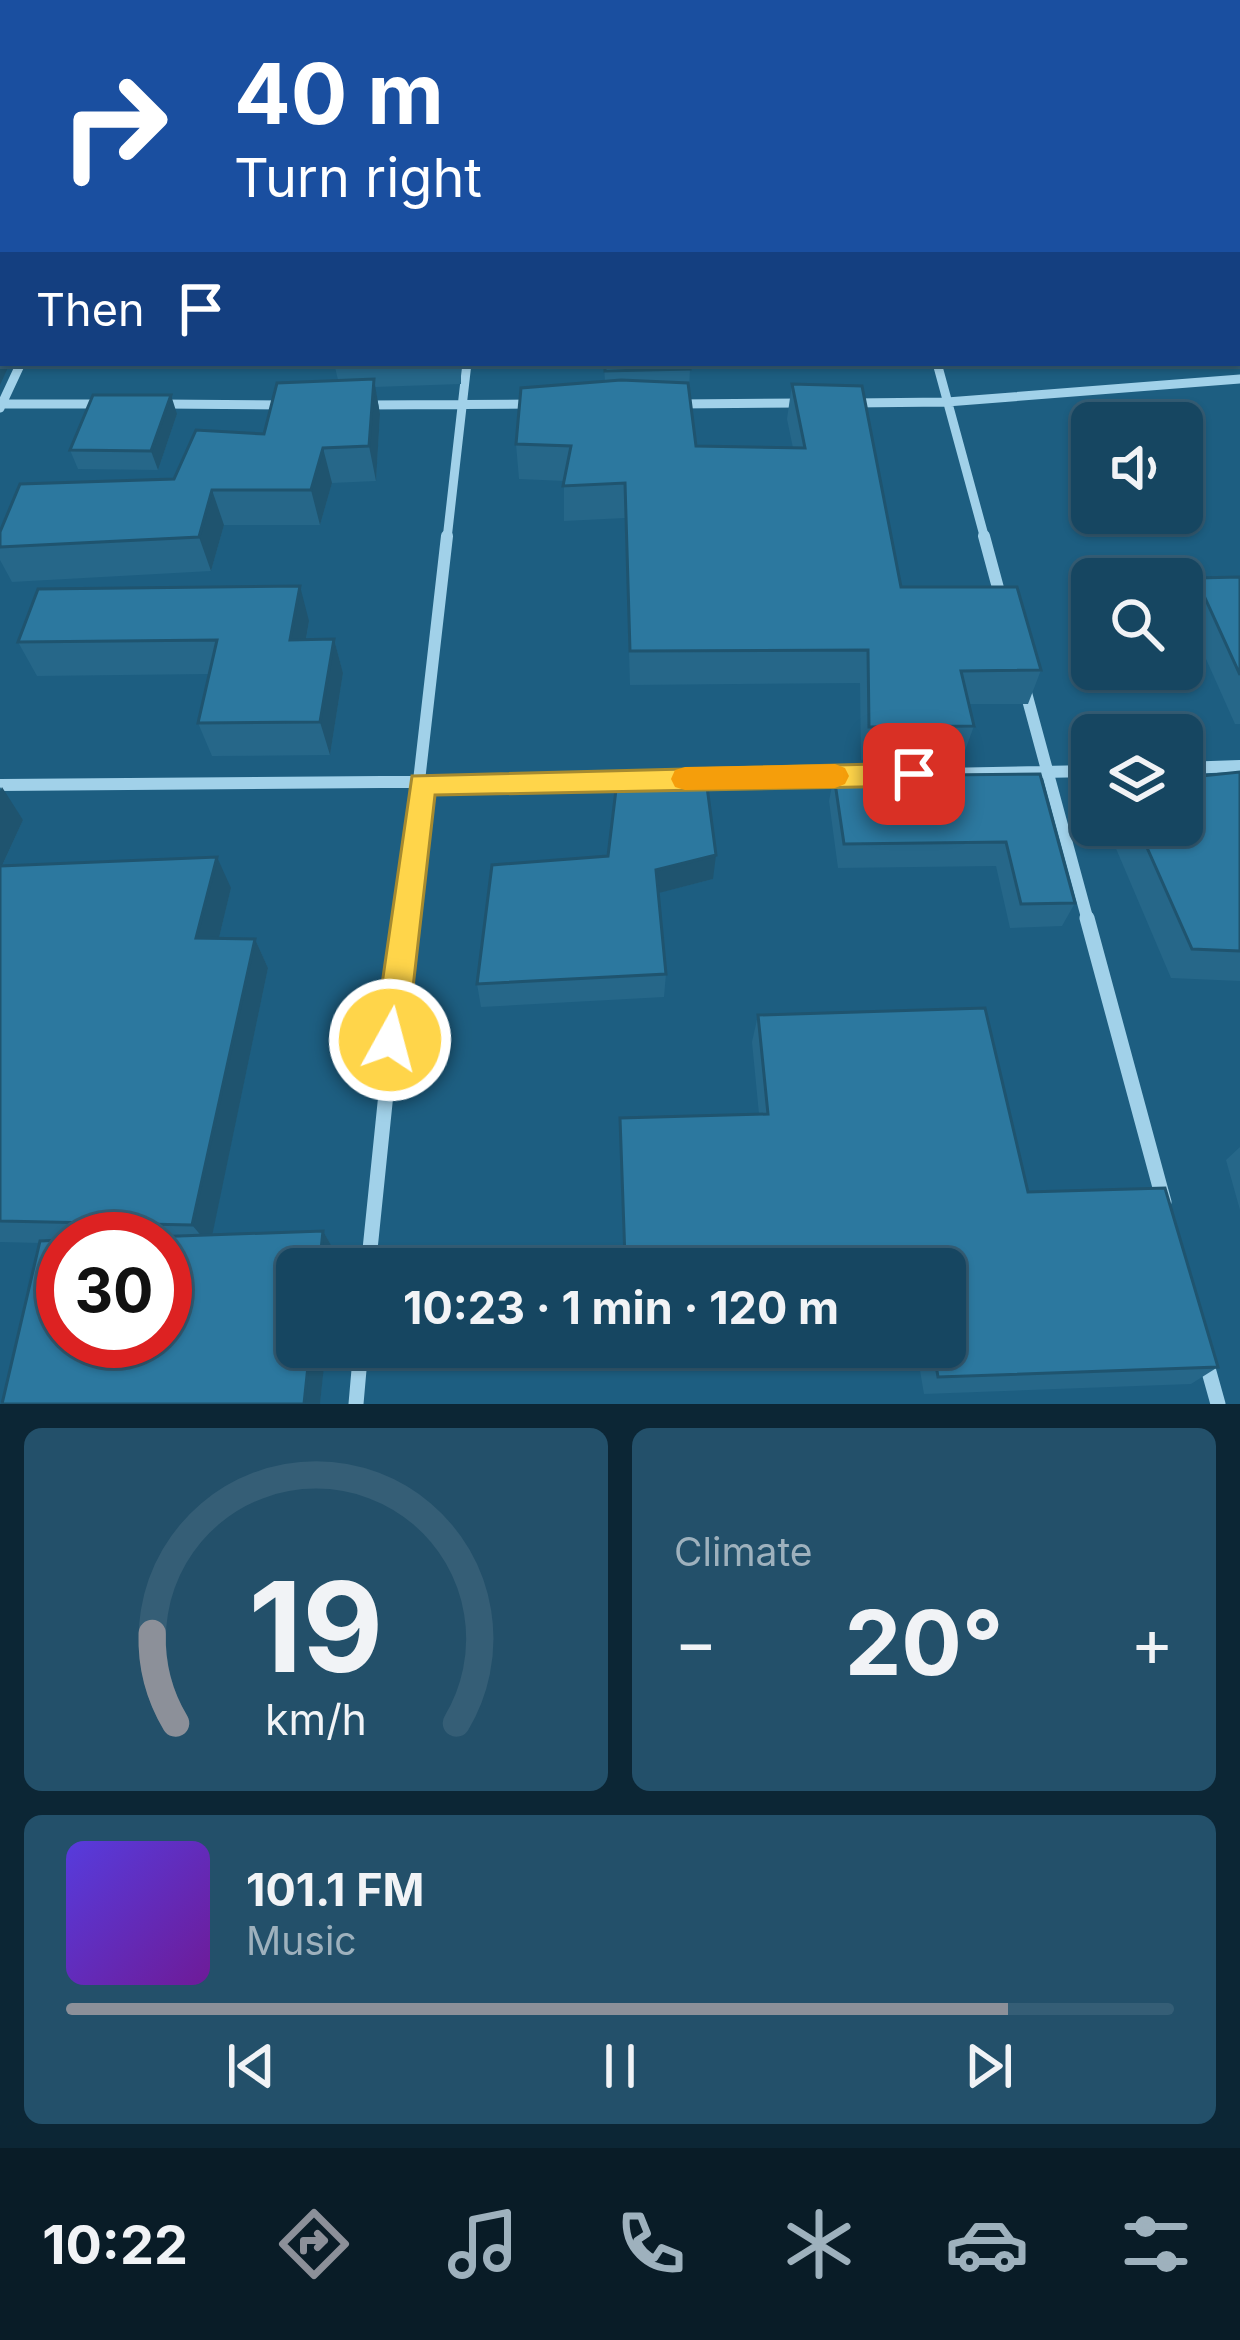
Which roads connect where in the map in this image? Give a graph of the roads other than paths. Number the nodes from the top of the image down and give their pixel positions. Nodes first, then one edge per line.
1 (20, 366) edge
2 (467, 366) edge
3 (938, 366) edge
4 (1240, 379) edge
5 (946, 402) junction
6 (808, 403) edge
7 (831, 403) edge
8 (117, 404) edge
9 (140, 404) edge
10 (555, 404) edge
11 (670, 404) edge
12 (301, 405) edge
13 (347, 405) edge
14 (462, 405) junction
15 (1, 406) edge
16 (1004, 610) edge
17 (1022, 679) edge
18 (1240, 766) edge
19 (1203, 767) edge
20 (1071, 771) edge
21 (1048, 772) junction
22 (422, 784) junction
23 (0, 785) edge
24 (1169, 1224) edge
25 (370, 1248) edge
26 (1200, 1336) edge
27 (359, 1368) edge
28 (356, 1404) edge
29 (1218, 1404) edge

1 - 15 street
2 - 14 street
3 - 5 street
4 - 5 street
5 - 7 street
5 - 16 street
6 - 11 street
8 - 15 street
9 - 12 street
10 - 14 street
13 - 14 street
14 - 22 street
17 - 21 street
18 - 19 street
20 - 21 street
21 - 22 street
21 - 24 street
22 - 23 street
22 - 25 street
26 - 29 street
27 - 28 street

